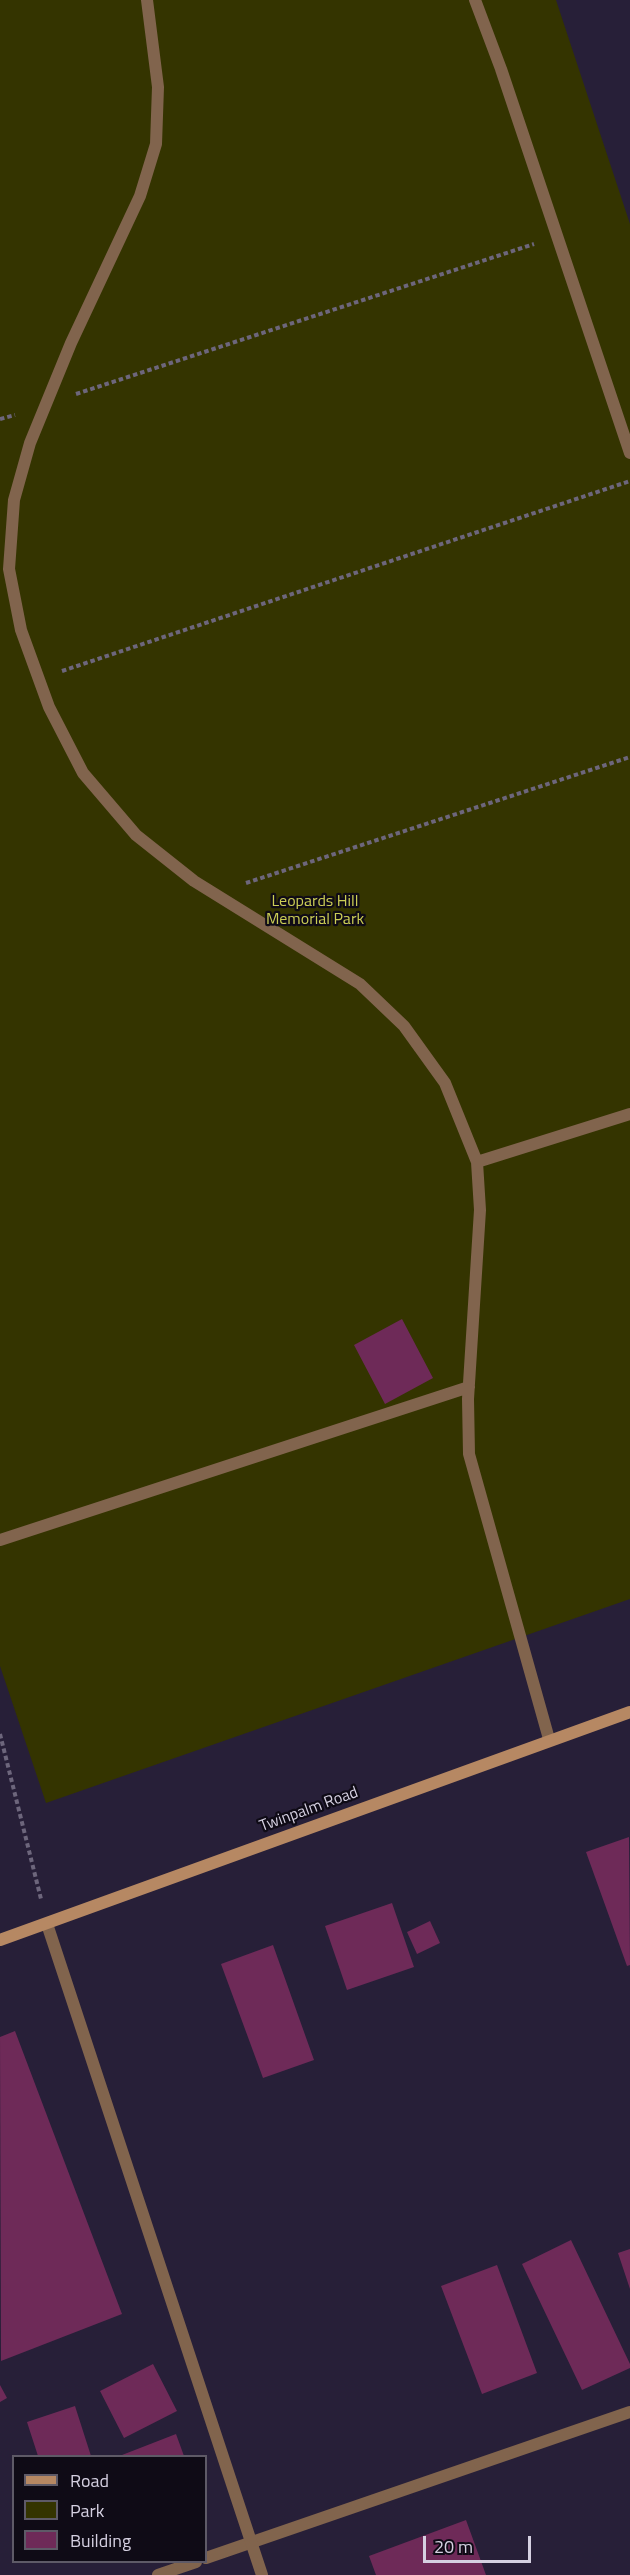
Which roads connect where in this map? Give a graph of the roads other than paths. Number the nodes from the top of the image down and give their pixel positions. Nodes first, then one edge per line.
1 (147, 0) edge
2 (475, 0) edge
3 (630, 453) edge
4 (630, 1114) edge
5 (477, 1162) junction
6 (469, 1387) junction
7 (0, 1540) edge
8 (630, 1712) edge
9 (549, 1739) junction
10 (47, 1924) junction
11 (0, 1940) edge
12 (630, 2412) edge
13 (251, 2542) junction
14 (207, 2558) edge
15 (193, 2563) edge
16 (158, 2575) edge
17 (262, 2575) edge

1 - 5 street
2 - 3 street
4 - 5 street
5 - 6 street
6 - 7 street
6 - 9 street
8 - 9 main road, Twinpalm Road
9 - 10 main road, Twinpalm Road
10 - 11 main road, Twinpalm Road
10 - 13 street
12 - 13 street
13 - 14 street
13 - 17 street
15 - 16 street

